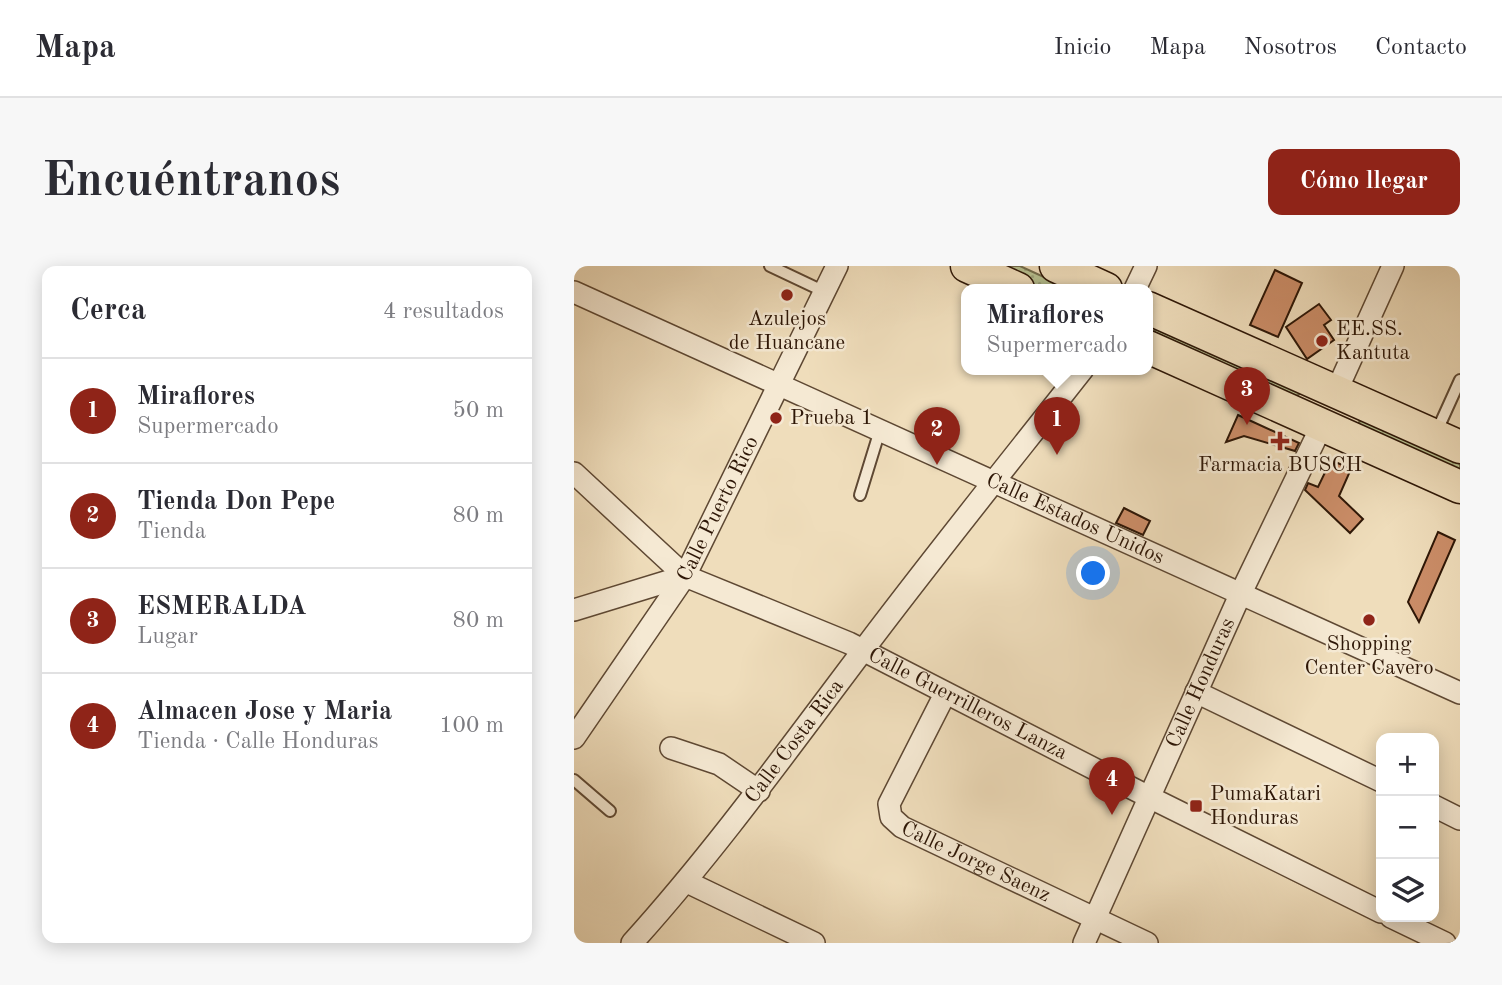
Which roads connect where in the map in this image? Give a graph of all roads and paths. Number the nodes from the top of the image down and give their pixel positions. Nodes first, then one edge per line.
1 (770, 266) edge
2 (837, 266) edge
3 (967, 266) edge
4 (1056, 266) edge
5 (1146, 266) edge
6 (1387, 271) edge
7 (1007, 284) edge
8 (1095, 284) edge
9 (1137, 284) edge
10 (574, 292) edge
11 (825, 292) junction
12 (1153, 310) edge
13 (1153, 349) edge
14 (1078, 375) edge
15 (1460, 380) edge
16 (780, 384) junction
17 (1336, 392) junction
18 (1322, 425) junction
19 (880, 430) junction
20 (1447, 441) edge
21 (574, 473) edge
22 (994, 482) junction
23 (1460, 487) edge
24 (860, 495) dead end
25 (684, 576) junction
26 (1240, 595) junction
27 (574, 610) edge
28 (862, 651) junction
29 (1196, 692) junction
30 (1460, 693) edge
31 (945, 694) junction
32 (574, 738) edge
33 (671, 748) dead end
34 (1376, 779) edge
35 (574, 780) edge
36 (759, 790) junction
37 (1149, 797) junction
38 (1439, 808) edge
39 (610, 811) dead end
40 (1460, 819) edge
41 (687, 882) junction
42 (1376, 910) edge
43 (1095, 917) junction
44 (1401, 922) edge
45 (632, 943) edge
46 (814, 943) edge
47 (1084, 943) edge
48 (1147, 943) edge
49 (1444, 943) edge

1 - 11 lane
2 - 11 street, Calle Puerto Rico
3 - 7 main road
4 - 8 main road
5 - 9 street
6 - 17 street
10 - 16 street, Calle Estados Unidos
11 - 16 street, Calle Puerto Rico
12 - 17 main road
13 - 18 main road
14 - 22 street, Calle Costa Rica
15 - 20 lane
16 - 19 street, Calle Estados Unidos
16 - 25 street, Calle Puerto Rico
17 - 18 main road
17 - 20 main road
18 - 23 main road
18 - 26 street, Calle Honduras
19 - 22 street, Calle Estados Unidos
19 - 24 lane
21 - 25 street, Calle Guerrilleros Lanza
22 - 26 street, Calle Estados Unidos
22 - 28 street, Calle Costa Rica
25 - 27 street
25 - 28 street, Calle Guerrilleros Lanza
25 - 32 street, Calle Puerto Rico
26 - 29 street, Calle Honduras
26 - 30 street, Calle Estados Unidos
28 - 31 street, Calle Guerrilleros Lanza
28 - 36 street, Calle Costa Rica
29 - 34 street
29 - 37 street, Calle Honduras
31 - 37 street, Calle Guerrilleros Lanza
31 - 43 street, Calle Jorge Saenz
33 - 36 street
35 - 39 lane
36 - 41 street, Calle Costa Rica
37 - 42 street, Calle Guerrilleros Lanza
37 - 43 street, Calle Honduras
38 - 40 street
41 - 45 street, Calle Costa Rica
41 - 46 street
43 - 47 street, Calle Honduras
43 - 48 street, Calle Jorge Saenz
44 - 49 street

